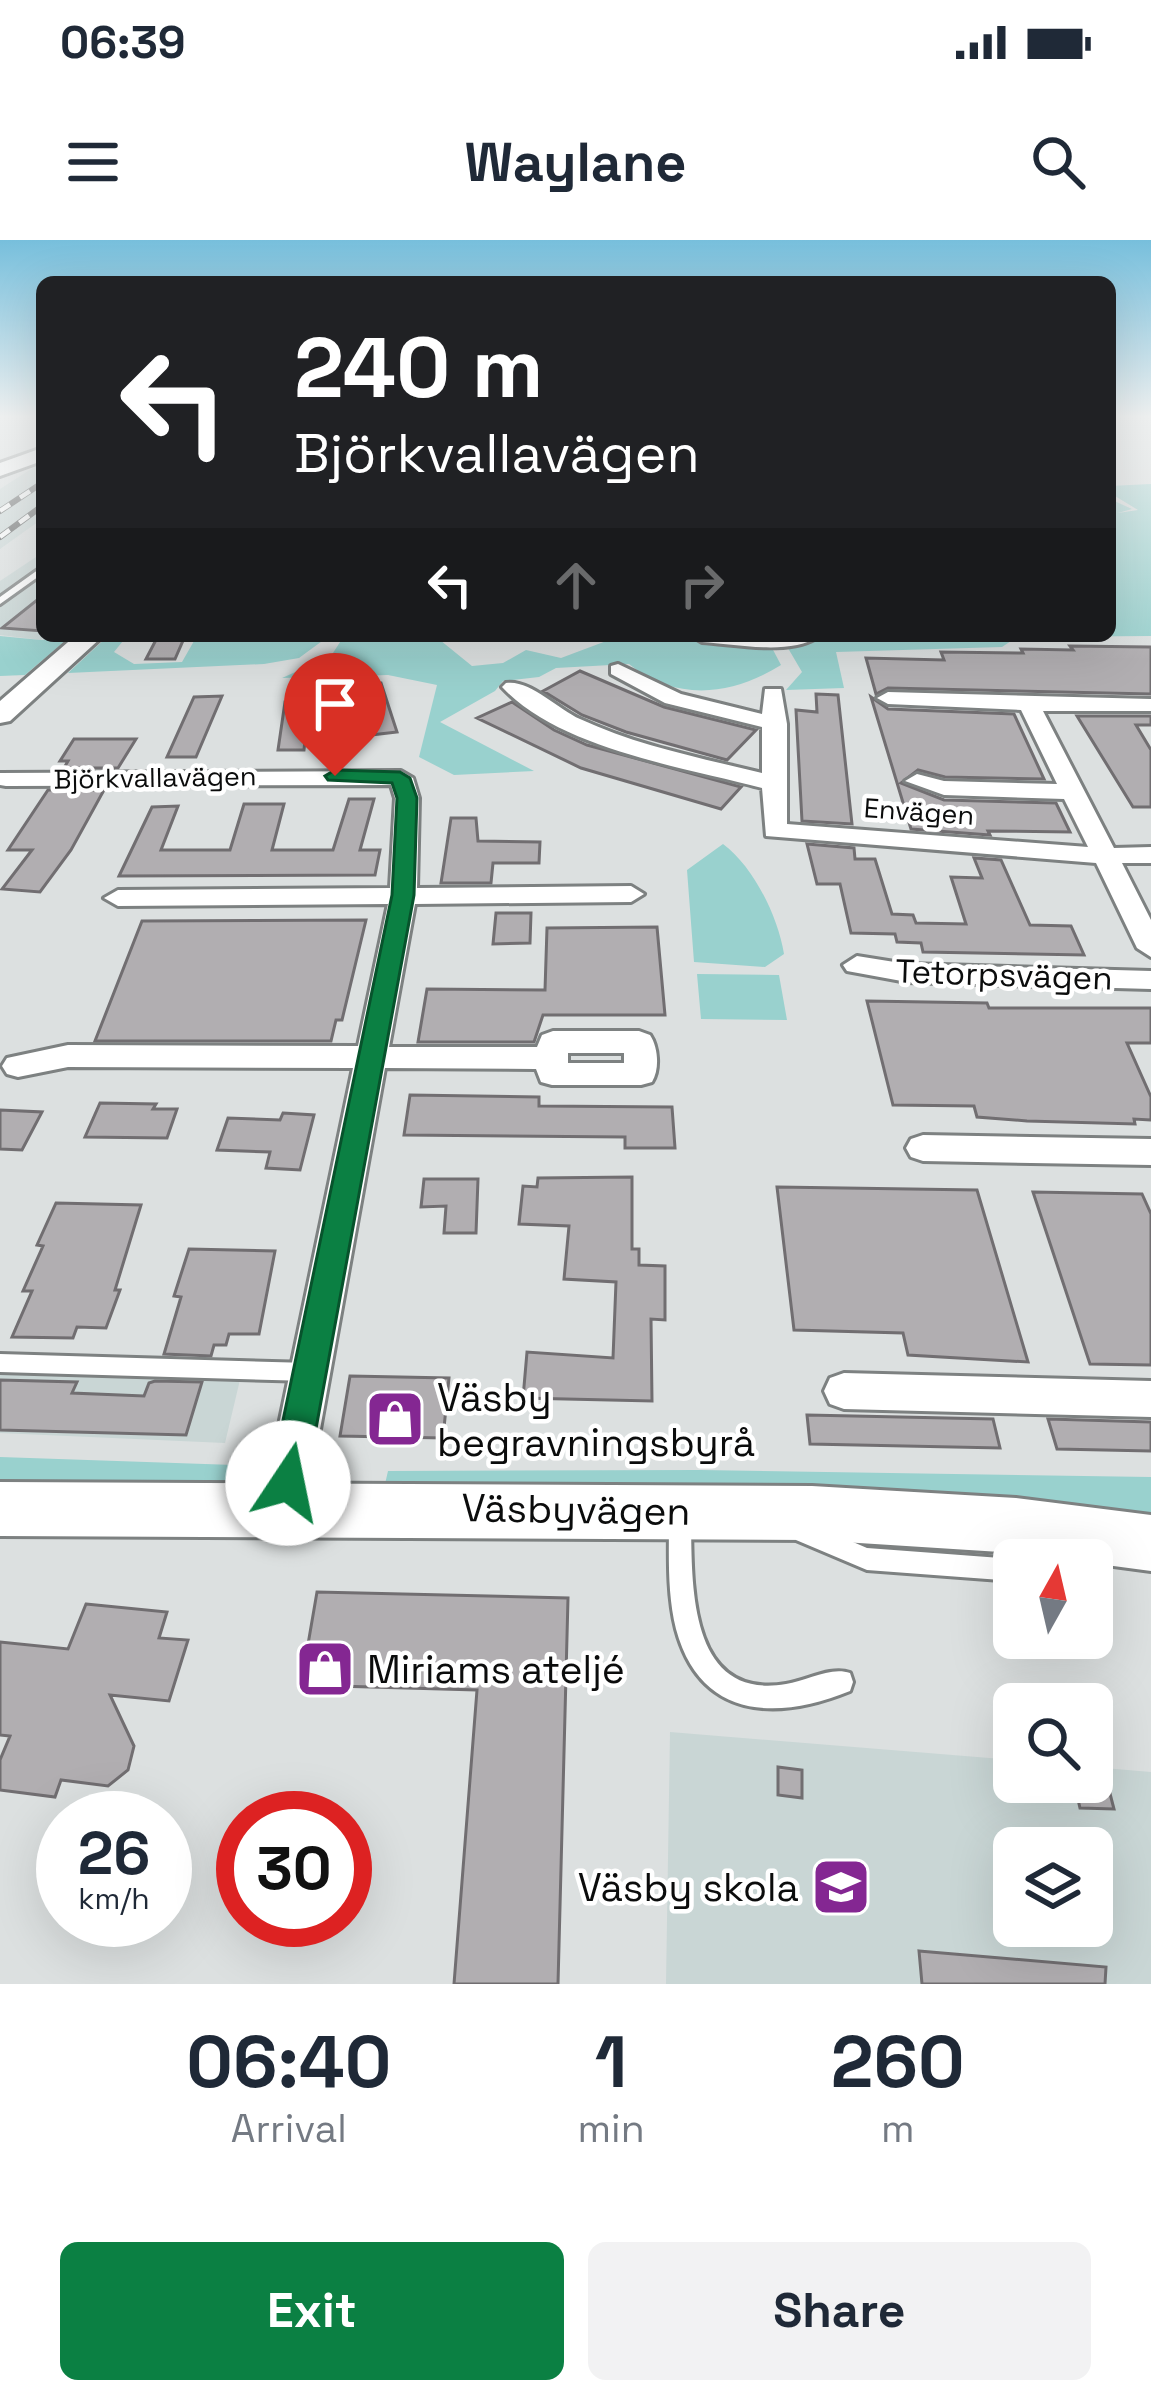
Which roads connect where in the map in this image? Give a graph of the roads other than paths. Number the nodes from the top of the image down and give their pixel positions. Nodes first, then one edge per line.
1 (36, 574) edge
2 (0, 601) edge
3 (83, 642) edge
4 (618, 670) dead end
5 (514, 687) dead end
6 (773, 694) dead end
7 (888, 698) dead end
8 (1029, 704) junction
9 (1151, 705) edge
10 (0, 715) edge
11 (776, 724) junction
12 (6, 779) dead end
13 (917, 781) dead end
14 (775, 784) junction
15 (1073, 792) junction
16 (1151, 855) edge
17 (1104, 856) junction
18 (632, 894) dead end
19 (403, 895) junction
20 (118, 898) dead end
21 (1151, 948) edge
22 (857, 965) dead end
23 (1151, 980) edge
24 (369, 1058) junction
25 (552, 1058) dead end
26 (18, 1066) dead end
27 (923, 1148) dead end
28 (1151, 1153) edge
29 (0, 1363) edge
30 (309, 1372) junction
31 (844, 1391) dead end
32 (1151, 1399) edge
33 (284, 1507) junction
34 (0, 1509) edge
35 (680, 1510) junction
36 (759, 1512) junction
37 (1121, 1547) edge
38 (993, 1568) edge
39 (841, 1682) dead end

1 - 2 lane
3 - 10 street
4 - 11 street
5 - 14 street
6 - 11 street, Envägen
7 - 8 street
8 - 9 street
8 - 15 street, Tetorpsvägen
11 - 14 street, Envägen
12 - 19 street, Björkvallavägen
13 - 15 street
14 - 17 street, Envägen
15 - 17 street, Tetorpsvägen
16 - 17 street
17 - 21 street, Tetorpsvägen
18 - 19 street
19 - 20 street
19 - 24 street, Björkvallavägen
22 - 23 street, Tetorpsvägen
24 - 25 street
24 - 26 street
24 - 30 street, Björkvallavägen
27 - 28 street
29 - 30 lane
30 - 33 street, Björkvallavägen
31 - 32 street
33 - 34 street, Väsbyvägen
33 - 35 street, Väsbyvägen
35 - 36 street, Väsbyvägen
35 - 39 lane
36 - 37 street, Väsbyvägen
36 - 38 lane

